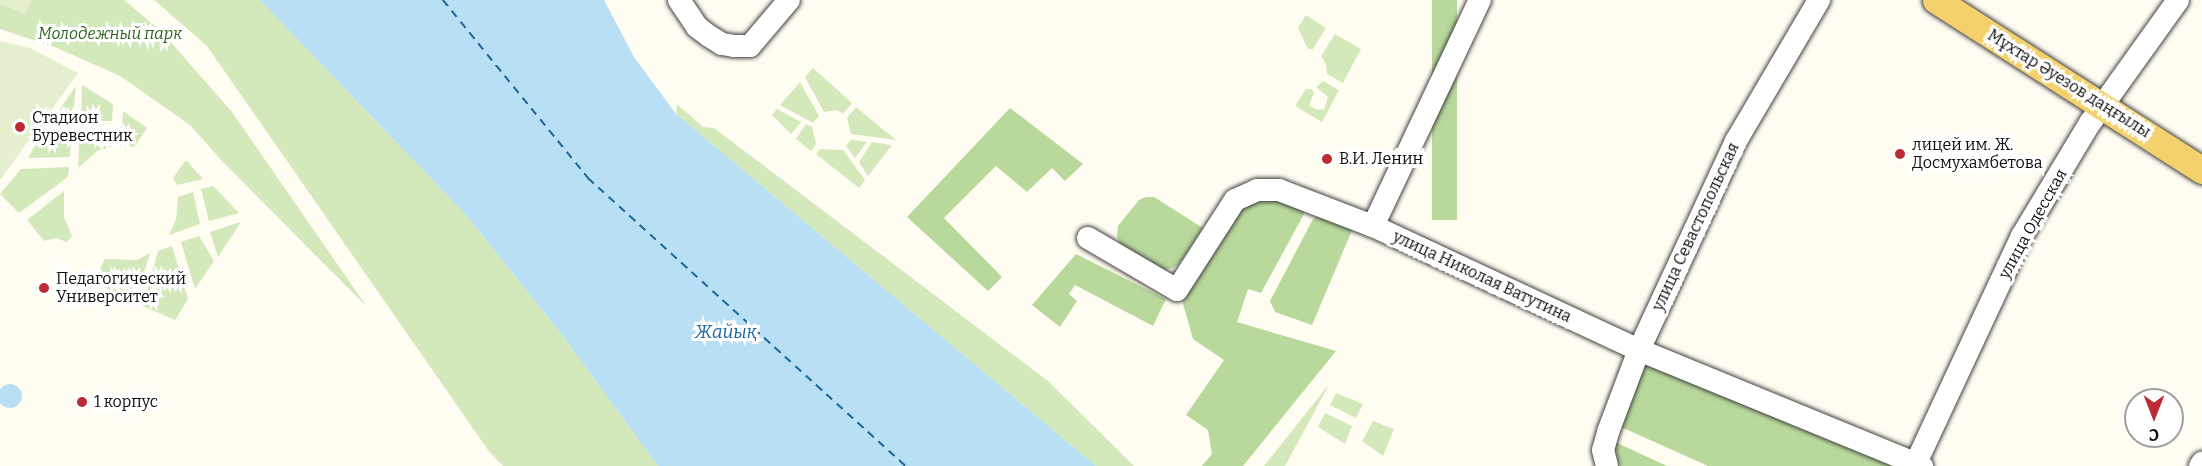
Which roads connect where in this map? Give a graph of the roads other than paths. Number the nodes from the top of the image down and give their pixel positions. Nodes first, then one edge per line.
1 (679, 0) edge
2 (789, 0) edge
3 (1480, 0) edge
4 (1819, 0) edge
5 (1936, 0) edge
6 (2178, 0) edge
7 (2103, 105) junction
8 (2202, 170) edge
9 (1373, 225) junction
10 (1088, 238) dead end
11 (1639, 350) junction
12 (1919, 465) edge
13 (1608, 466) edge

1 - 2 street
3 - 9 street
4 - 11 street, улица Севастопольская
5 - 7 main road, Мұхтар Әуезов даңғылы
6 - 7 street, улица Одесская
7 - 8 main road, Мұхтар Әуезов даңғылы
7 - 12 street, улица Одесская
9 - 10 street, улица Николая Ватутина
9 - 11 street, улица Николая Ватутина
11 - 12 street, улица Николая Ватутина
11 - 13 street, улица Севастопольская

